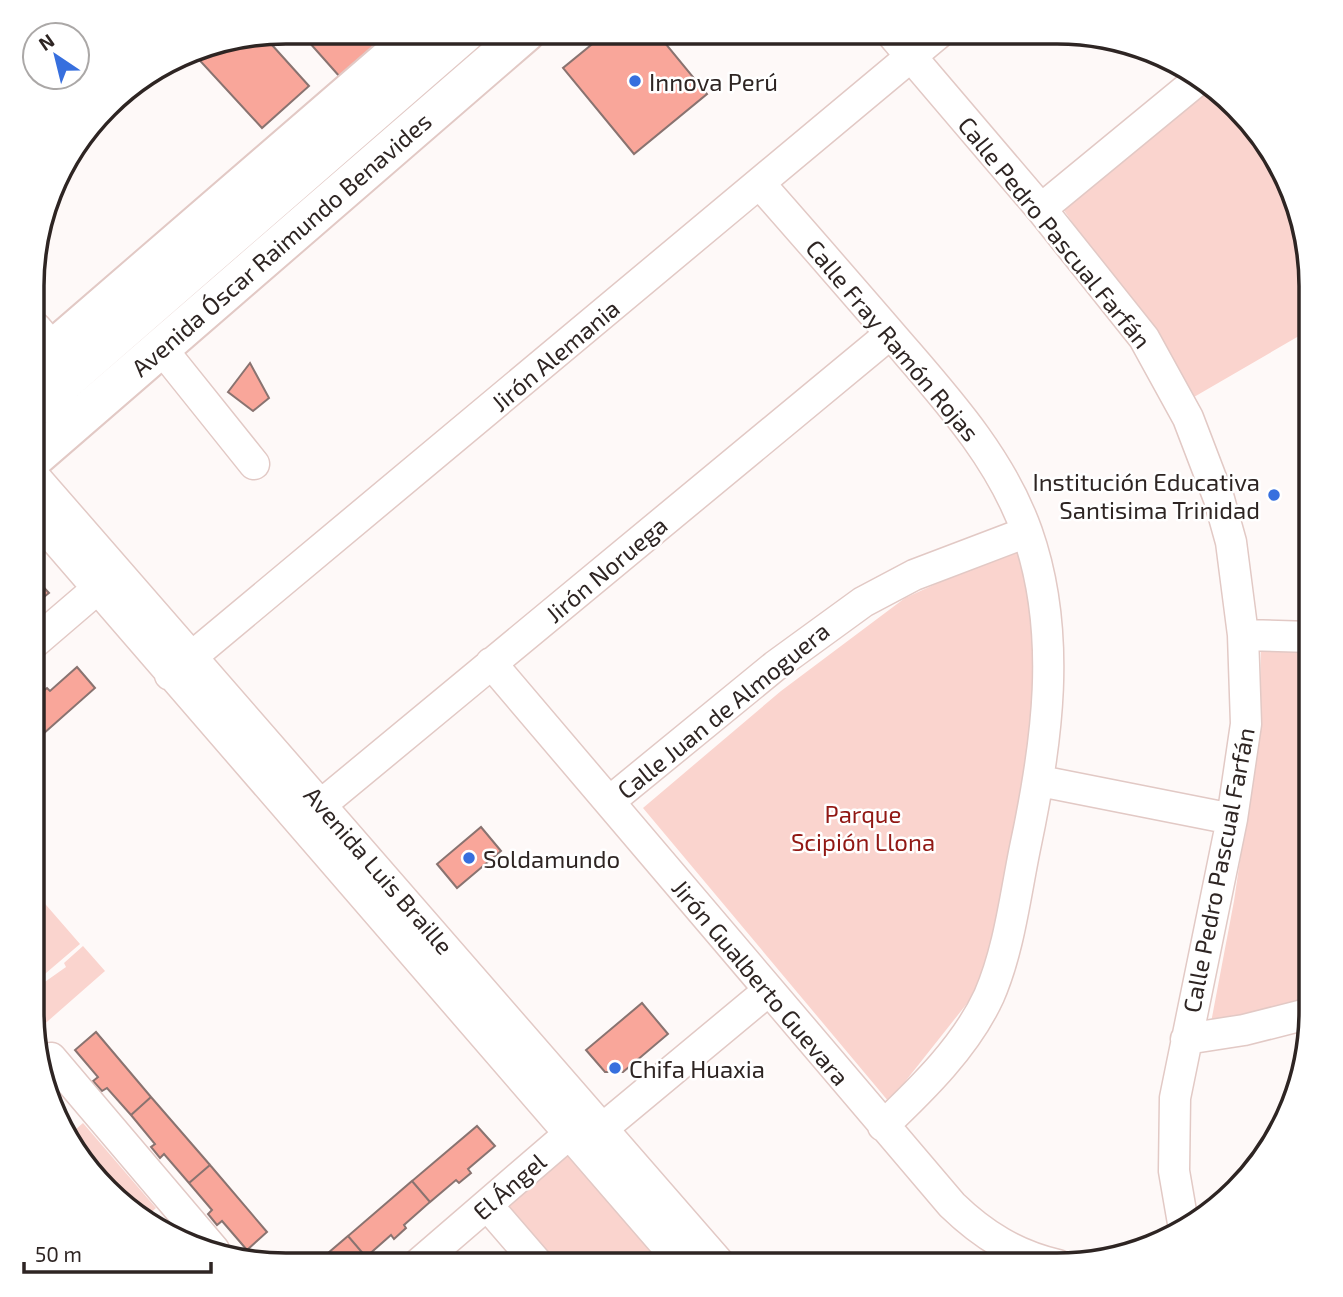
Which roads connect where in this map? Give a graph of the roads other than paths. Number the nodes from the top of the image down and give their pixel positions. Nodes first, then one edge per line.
1 (406, 44) edge
2 (452, 44) edge
3 (513, 44) edge
4 (900, 44) edge
5 (926, 44) edge
6 (911, 57) junction
7 (1192, 85) edge
8 (760, 184) junction
9 (1041, 209) junction
10 (890, 334) junction
11 (44, 345) edge
12 (161, 348) junction
13 (44, 399) edge
14 (44, 449) edge
15 (254, 464) dead end
16 (44, 489) edge
17 (44, 527) edge
18 (1027, 532) junction
19 (97, 589) junction
20 (44, 634) edge
21 (1243, 635) junction
22 (1299, 637) edge
23 (491, 663) junction
24 (181, 666) junction
25 (1040, 780) junction
26 (610, 801) junction
27 (322, 804) junction
28 (1232, 819) junction
29 (768, 991) junction
30 (1299, 1016) edge
31 (1186, 1039) junction
32 (51, 1058) dead end
33 (883, 1126) junction
34 (602, 1129) junction
35 (569, 1134) junction
36 (487, 1205) junction
37 (1182, 1218) edge
38 (204, 1238) edge
39 (431, 1253) edge
40 (529, 1253) edge
41 (673, 1253) edge
42 (710, 1253) edge
43 (1021, 1253) edge

1 - 11 main road
2 - 13 main road, Avenida Óscar Raimundo Benavides
3 - 12 main road, Avenida Óscar Raimundo Benavides
4 - 6 street, Calle Pedro Pascual Farfán
5 - 6 street, Jirón Alemania
6 - 8 street, Jirón Alemania
6 - 9 street, Calle Pedro Pascual Farfán
7 - 9 street
8 - 10 street, Calle Fray Ramón Rojas
8 - 24 street, Jirón Alemania
9 - 21 street, Calle Pedro Pascual Farfán
10 - 18 street, Calle Fray Ramón Rojas
10 - 23 street, Jirón Noruega
12 - 14 main road, Avenida Óscar Raimundo Benavides
12 - 15 street
16 - 24 street, Avenida Luis Braille
17 - 19 street, Avenida Luis Braille
18 - 25 street, Calle Fray Ramón Rojas
18 - 26 street, Calle Juan de Almoguera
19 - 20 street
19 - 24 street, Avenida Luis Braille
21 - 22 street
21 - 28 street, Calle Pedro Pascual Farfán
23 - 26 street, Jirón Gualberto Guevara
23 - 27 street, Jirón Noruega
24 - 27 street, Avenida Luis Braille
24 - 35 street, Avenida Luis Braille
25 - 28 street
25 - 33 street, Calle Fray Ramón Rojas
26 - 29 street, Jirón Gualberto Guevara
27 - 34 street, Avenida Luis Braille
28 - 31 street, Calle Pedro Pascual Farfán
29 - 33 street, Jirón Gualberto Guevara
29 - 34 street
30 - 31 street
31 - 37 street, Calle Pedro Pascual Farfán
32 - 38 street
33 - 43 street, Jirón Gualberto Guevara
34 - 35 street
34 - 42 street, Avenida Luis Braille
35 - 36 street, El Ángel
35 - 41 street, Avenida Luis Braille
36 - 39 street, El Ángel
36 - 40 street

